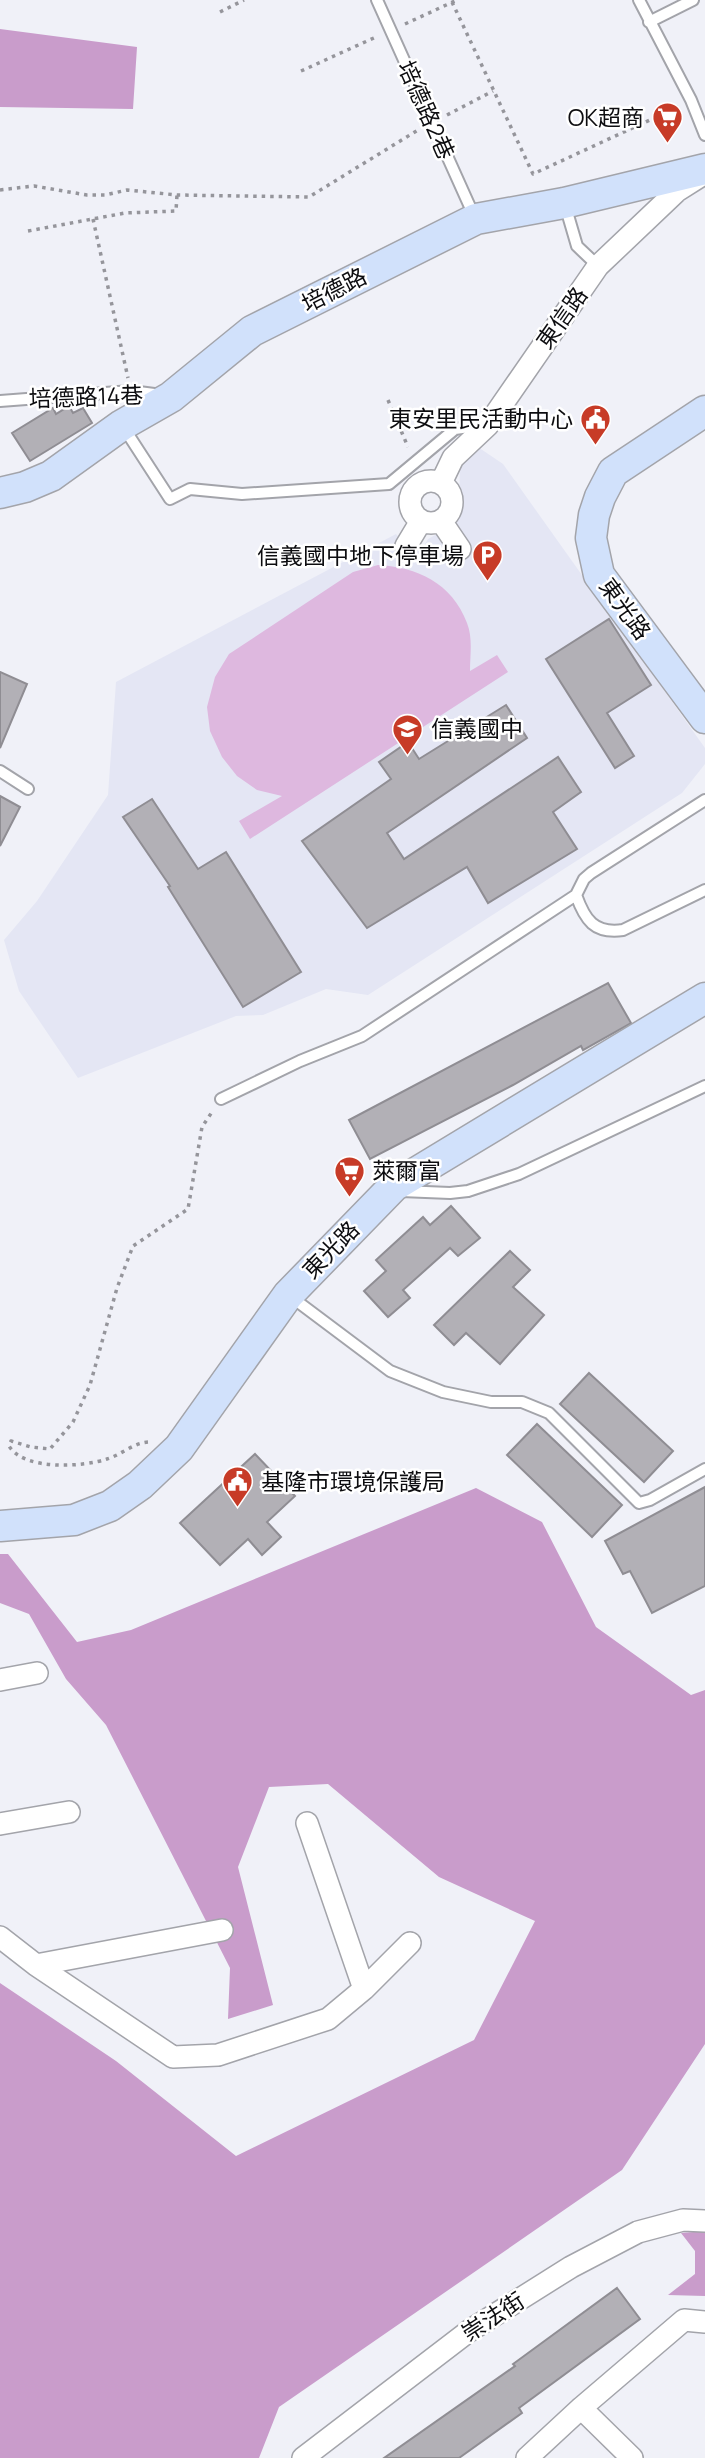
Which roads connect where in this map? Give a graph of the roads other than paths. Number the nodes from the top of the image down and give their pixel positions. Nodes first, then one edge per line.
1 (377, 0) edge
2 (639, 0) edge
3 (693, 0) edge
4 (649, 22) junction
5 (705, 135) edge
6 (705, 171) edge
7 (564, 203) junction
8 (476, 219) junction
9 (598, 266) junction
10 (171, 397) junction
11 (0, 401) edge
12 (705, 411) edge
13 (122, 425) junction
14 (488, 425) junction
15 (441, 483) junction
16 (0, 493) edge
17 (431, 521) junction
18 (406, 546) dead end
19 (460, 549) dead end
20 (705, 718) edge
21 (0, 771) edge
22 (28, 789) dead end
23 (705, 800) edge
24 (705, 890) edge
25 (576, 895) junction
26 (705, 998) edge
27 (705, 1086) edge
28 (221, 1099) road end
29 (390, 1191) junction
30 (288, 1295) junction
31 (705, 1469) edge
32 (0, 1526) edge
33 (37, 1673) dead end
34 (0, 1680) edge
35 (69, 1812) dead end
36 (0, 1824) edge
37 (307, 1824) dead end
38 (222, 1930) dead end
39 (0, 1937) edge
40 (410, 1944) dead end
41 (36, 1965) junction
42 (364, 1989) junction
43 (705, 2221) edge
44 (705, 2322) edge
45 (581, 2408) junction
46 (303, 2458) edge
47 (527, 2458) edge
48 (632, 2458) edge

1 - 8 lane, 培德路2巷
2 - 4 lane
3 - 4 lane
4 - 5 lane
6 - 7 street, 培德路
6 - 9 street, 東信路
7 - 8 street, 培德路
7 - 9 lane
8 - 10 street, 培德路
9 - 14 street, 東信路
10 - 11 lane, 培德路14巷
10 - 13 street, 培德路
12 - 20 street, 東光路
13 - 14 lane
13 - 16 street, 培德路
14 - 15 street, 東信路
15 - 17 street
15 - 17 street
17 - 18 street
17 - 19 street
21 - 22 lane
23 - 25 lane
24 - 25 lane
25 - 28 lane
26 - 29 street, 東光路
27 - 29 lane
29 - 30 street, 東光路
30 - 31 lane
30 - 32 street, 東光路
33 - 34 street
35 - 36 street
37 - 42 street
38 - 41 street
39 - 41 street
40 - 42 street
41 - 42 street
43 - 46 street, 崇法街
44 - 45 street
45 - 47 street
45 - 48 street

